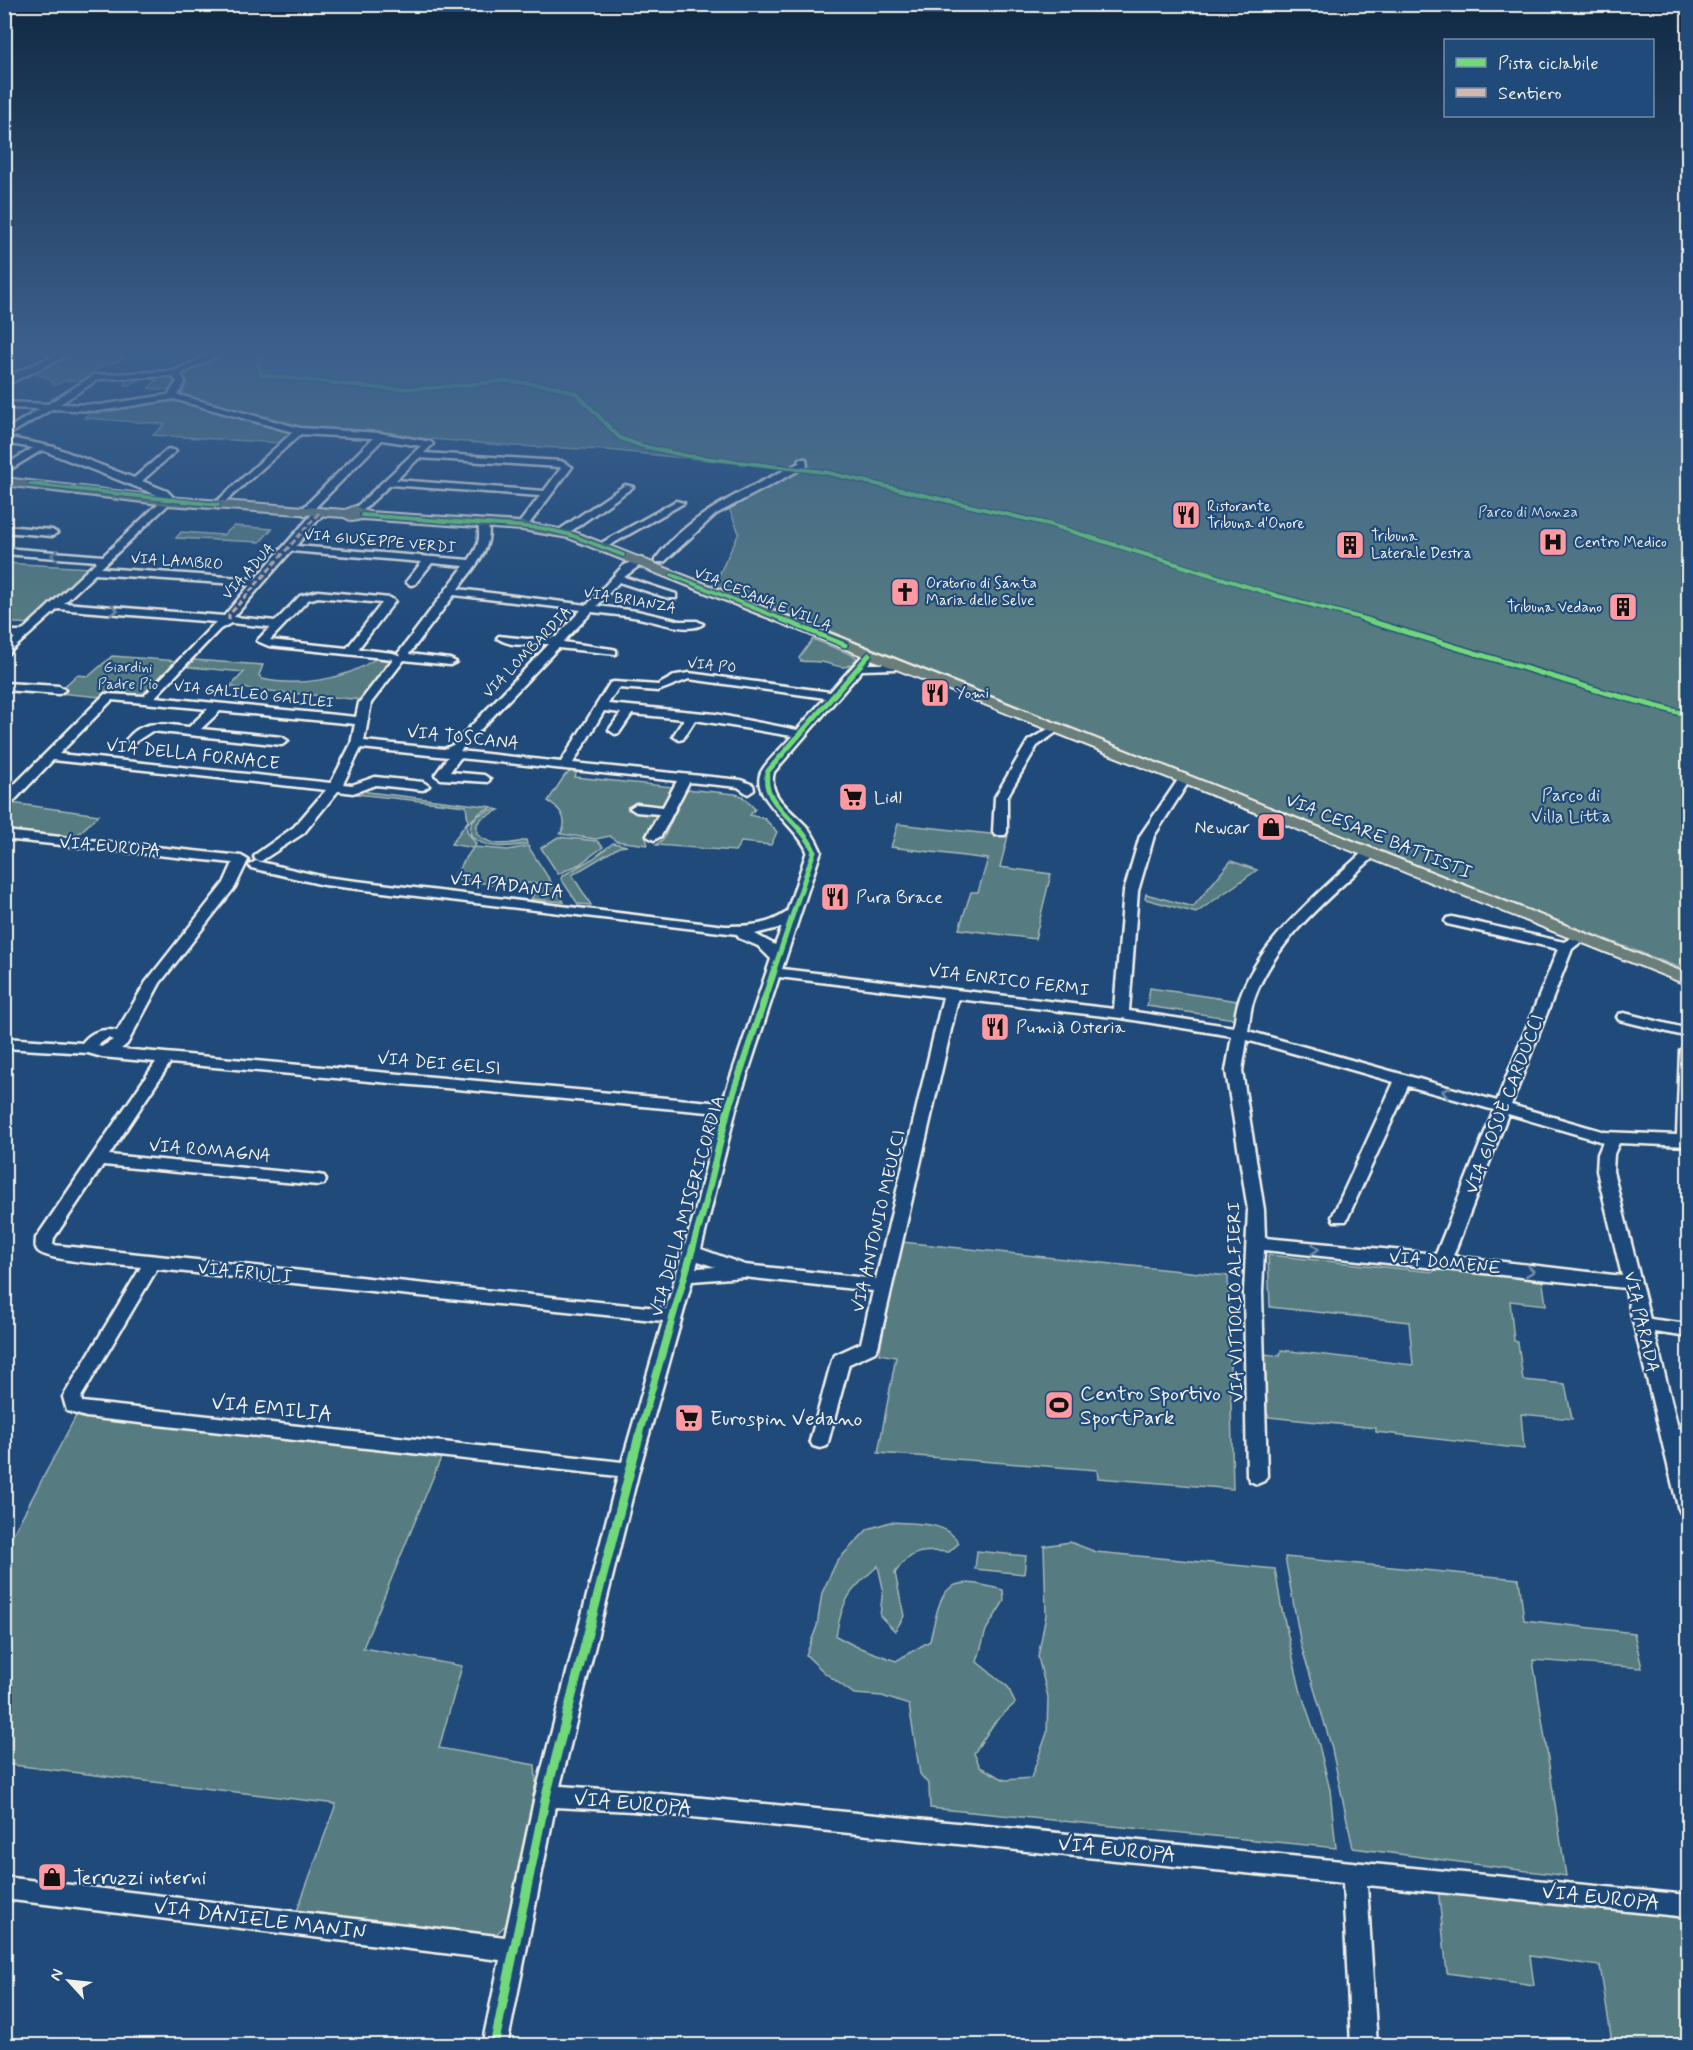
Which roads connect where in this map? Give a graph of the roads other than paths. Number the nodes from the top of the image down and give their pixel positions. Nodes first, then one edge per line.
1 (39, 449) edge
2 (46, 449) edge
3 (280, 449) edge
4 (368, 449) edge
5 (424, 449) edge
6 (171, 451) dead end
7 (418, 455) junction
8 (803, 461) dead end
9 (4, 470) edge
10 (4, 481) edge
11 (135, 482) junction
12 (388, 482) junction
13 (628, 487) dead end
14 (547, 494) junction
15 (167, 501) junction
16 (679, 503) dead end
17 (218, 505) junction
18 (305, 512) junction
19 (319, 513) junction
20 (355, 513) junction
21 (483, 524) junction
22 (522, 526) junction
23 (4, 529) edge
24 (563, 532) junction
25 (52, 533) dead end
26 (601, 546) junction
27 (288, 548) junction
28 (4, 551) edge
29 (106, 559) junction
30 (430, 560) junction
31 (651, 560) junction
32 (470, 563) junction
33 (93, 571) junction
34 (617, 578) junction
35 (258, 582) junction
36 (411, 582) dead end
37 (451, 591) junction
38 (672, 596) dead end
39 (56, 606) junction
40 (589, 608) junction
41 (229, 620) junction
42 (278, 624) junction
43 (697, 624) dead end
44 (4, 634) edge
45 (25, 635) junction
46 (503, 638) dead end
47 (556, 642) junction
48 (845, 645) joint
49 (350, 651) junction
50 (612, 652) dead end
51 (4, 654) edge
52 (400, 656) junction
53 (872, 660) junction
54 (450, 662) dead end
55 (4, 686) edge
56 (59, 690) dead end
57 (833, 696) junction
58 (148, 698) junction
59 (218, 706) junction
60 (599, 707) junction
61 (628, 709) junction
62 (692, 715) junction
63 (361, 721) junction
64 (1054, 729) junction
65 (615, 730) dead end
66 (192, 731) junction
67 (800, 734) junction
68 (679, 736) dead end
69 (132, 740) dead end
70 (282, 741) dead end
71 (357, 744) junction
72 (451, 754) junction
73 (48, 756) junction
74 (565, 765) junction
75 (685, 778) junction
76 (484, 780) dead end
77 (1184, 780) junction
78 (423, 786) dead end
79 (335, 788) junction
80 (11, 789) edge
81 (748, 790) dead end
82 (4, 803) edge
83 (636, 808) dead end
84 (668, 811) junction
85 (1000, 832) dead end
86 (4, 835) edge
87 (654, 836) dead end
88 (1370, 854) junction
89 (251, 860) junction
90 (792, 914) junction
91 (1452, 921) dead end
92 (755, 934) junction
93 (784, 937) junction
94 (1580, 937) junction
95 (1566, 947) junction
96 (774, 965) junction
97 (1689, 980) edge
98 (952, 992) junction
99 (1121, 1014) junction
100 (1624, 1017) dead end
101 (1240, 1033) junction
102 (1689, 1033) edge
103 (105, 1042) junction
104 (4, 1043) edge
105 (1689, 1050) edge
106 (166, 1058) junction
107 (1403, 1080) junction
108 (1503, 1108) junction
109 (728, 1109) junction
110 (1613, 1137) junction
111 (1687, 1141) edge
112 (99, 1159) junction
113 (318, 1180) dead end
114 (1340, 1216) dead end
115 (1256, 1243) junction
116 (691, 1252) junction
117 (1442, 1261) junction
118 (152, 1263) junction
119 (744, 1271) junction
120 (684, 1275) junction
121 (1633, 1283) junction
122 (883, 1286) junction
123 (672, 1316) junction
124 (1642, 1324) junction
125 (1689, 1330) edge
126 (1669, 1434) junction
127 (1689, 1437) edge
128 (820, 1441) dead end
129 (629, 1470) junction
130 (1257, 1476) dead end
131 (1689, 1507) edge
132 (546, 1796) junction
133 (1354, 1872) junction
134 (4, 1888) edge
135 (1689, 1906) edge
136 (515, 1950) junction
137 (494, 2046) edge
138 (1364, 2046) edge

1 - 9 street
2 - 11 street
3 - 17 street
4 - 18 street
5 - 7 street
6 - 11 street
7 - 12 street
7 - 14 street
8 - 31 street
10 - 15 main road, VIA CESANA E VILLA
11 - 15 street
12 - 14 street
12 - 20 street
13 - 24 street
14 - 22 street
15 - 17 main road, VIA CESANA E VILLA
15 - 29 street
16 - 26 street
17 - 18 main road, VIA CESANA E VILLA
18 - 19 main road, VIA CESANA E VILLA
19 - 20 main road, VIA CESANA E VILLA
19 - 27 street, VIA ADUA
20 - 21 main road, VIA CESANA E VILLA
21 - 22 main road, VIA CESANA E VILLA
21 - 32 street
22 - 24 main road, VIA CESANA E VILLA
23 - 25 street
24 - 26 main road, VIA CESANA E VILLA
26 - 31 main road, VIA CESANA E VILLA
27 - 30 street, VIA GIUSEPPE VERDI
27 - 35 street, VIA ADUA
29 -> 28 street
29 - 33 street
30 - 32 street, VIA GIUSEPPE VERDI
30 - 36 street
31 - 34 street, VIA LOMBARDIA
31 - 48 main road, VIA CESANA E VILLA
32 - 37 street
33 - 35 street, VIA LAMBRO
33 - 39 street
34 - 38 street
34 - 40 street, VIA LOMBARDIA
35 - 41 street, VIA ADUA
37 - 40 street, VIA BRIANZA
37 - 52 street
39 -> 41 street
39 - 45 street
40 - 43 street, VIA BRIANZA
40 - 47 street, VIA LOMBARDIA
41 - 42 street
41 - 58 street, VIA ADUA
42 - 49 street
42 - 49 street
44 - 45 street
45 - 51 street
46 - 47 street
47 - 50 street
47 - 72 street, VIA LOMBARDIA
48 - 53 main road, VIA CESARE BATTISTI
49 - 52 street
52 - 54 street
52 - 63 street
53 - 57 street, VIA DELLA MISERICORDIA
53 - 64 main road, VIA CESARE BATTISTI
55 - 56 street
57 - 60 street, VIA PO
57 - 67 street, VIA DELLA MISERICORDIA
58 - 59 street, VIA GALILEO GALILEI
58 - 73 street, VIA GALILEO GALILEI
59 - 63 street, VIA GALILEO GALILEI
59 - 66 street
60 - 61 street
60 - 74 street, VIA PO
61 - 62 street
61 - 65 street
62 - 67 street
62 - 68 street
63 - 71 street
64 - 77 main road, VIA CESARE BATTISTI
64 - 85 street
66 - 69 street
66 - 70 street
67 - 90 street, VIA DELLA MISERICORDIA
71 - 72 street, VIA TOSCANA
71 - 79 street
72 - 74 street, VIA TOSCANA
72 - 76 street
73 - 79 street, VIA DELLA FORNACE
73 - 80 street
74 - 75 street, VIA TOSCANA
75 - 81 street, VIA TOSCANA
75 - 84 street
77 - 88 main road, VIA CESARE BATTISTI
77 - 99 street
78 - 79 street, VIA DELLA FORNACE
79 - 89 street
80 - 82 street
83 - 84 street
84 - 87 street
86 - 89 street, VIA EUROPA
88 - 94 main road, VIA CESARE BATTISTI
88 - 101 street, VIA VITTORIO ALFIERI
89 - 92 street, VIA PADANIA
89 - 103 street
90 - 92 street
90 - 93 street, VIA DELLA MISERICORDIA
91 - 95 street
92 - 93 street, VIA PADANIA
92 - 96 street, VIA PADANIA
93 - 96 street, VIA DELLA MISERICORDIA
94 - 95 street
94 - 97 main road, VIA CESARE BATTISTI
95 - 108 street, VIA GIOSUÈ CARDUCCI
96 - 98 street, VIA ENRICO FERMI
96 - 109 street, VIA DELLA MISERICORDIA
98 - 99 street, VIA ENRICO FERMI
98 - 122 street, VIA ANTONIO MEUCCI
99 - 101 street, VIA ENRICO FERMI
100 - 102 street
101 - 107 street, VIA ENRICO FERMI
101 - 115 street, VIA VITTORIO ALFIERI
103 - 104 street, VIA DEI GELSI
103 - 106 street, VIA DEI GELSI
105 - 111 street
106 - 109 street, VIA DEI GELSI
106 - 112 street, VIA FRIULI
108 -> 107 street, VIA ENRICO FERMI
107 - 114 street
108 - 110 street, VIA ENRICO FERMI
108 - 117 street, VIA GIOSUÈ CARDUCCI
109 - 116 street, VIA DELLA MISERICORDIA
110 - 111 street, VIA ENRICO FERMI
110 - 121 street, VIA PARADA
112 - 113 street, VIA ROMAGNA
112 - 118 street, VIA FRIULI
115 -> 117 street, VIA DOMENE
115 - 130 street, VIA VITTORIO ALFIERI
116 - 119 street
116 - 120 street, VIA DELLA MISERICORDIA
117 -> 121 street, VIA DOMENE
118 - 123 street, VIA FRIULI
118 - 129 street, VIA EMILIA
119 - 120 street
119 - 122 street
120 - 123 street, VIA DELLA MISERICORDIA
121 - 124 street, VIA PARADA
122 - 128 street, VIA ANTONIO MEUCCI
123 - 129 street, VIA DELLA MISERICORDIA
124 - 125 street
124 - 126 street, VIA PARADA
126 - 127 street
126 - 131 street, VIA PARADA
129 - 132 street, VIA DELLA MISERICORDIA
132 - 133 street, VIA EUROPA
132 - 136 street, VIA DELLA MISERICORDIA
133 - 135 street, VIA EUROPA
133 - 138 street
134 - 136 street, VIA DANIELE MANIN
136 - 137 street, VIA DELLA MISERICORDIA

